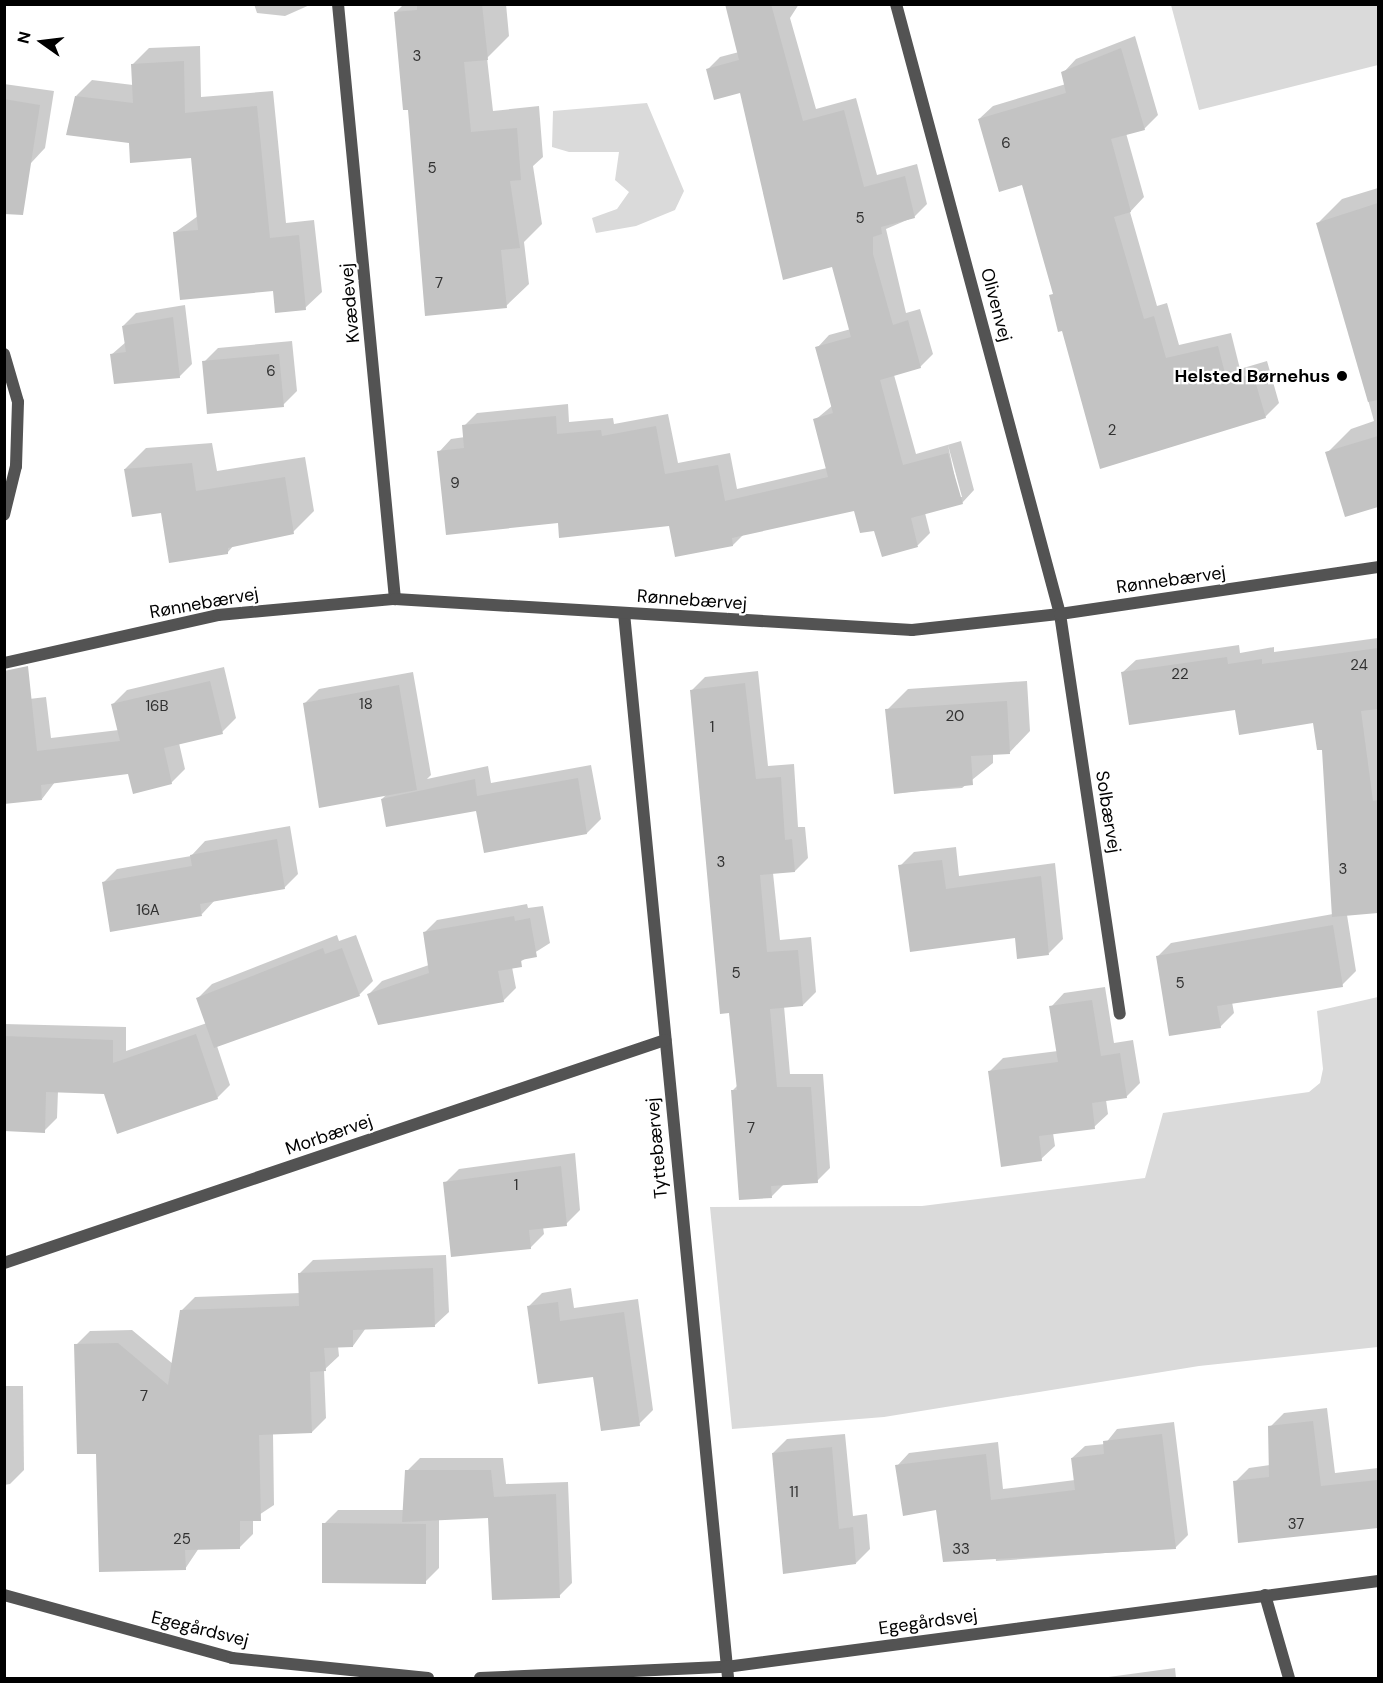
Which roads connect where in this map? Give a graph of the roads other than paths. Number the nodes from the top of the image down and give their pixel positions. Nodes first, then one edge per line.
1 (338, 4) edge
2 (896, 4) edge
3 (4, 354) edge
4 (4, 515) edge
5 (1378, 567) edge
6 (395, 599) junction
7 (624, 613) junction
8 (1060, 614) junction
9 (4, 663) edge
10 (1120, 1014) dead end
11 (665, 1040) junction
12 (4, 1263) edge
13 (1378, 1581) edge
14 (4, 1595) edge
15 (1264, 1595) junction
16 (727, 1673) edge
17 (428, 1678) edge
18 (480, 1678) edge
19 (1289, 1678) edge

1 - 6 street, Kvædevej
2 - 8 street, Olivenvej
3 - 4 street
5 - 8 street, Rønnebærvej
6 - 7 street, Rønnebærvej
6 - 9 street, Rønnebærvej
7 - 8 street, Rønnebærvej
7 - 11 street, Tyttebærvej
8 - 10 street, Solbærvej
11 - 12 street, Morbærvej
11 - 16 street, Tyttebærvej
13 - 15 street, Egegårdsvej
14 - 17 street, Egegårdsvej
15 - 16 street, Egegårdsvej
15 - 19 street
16 - 18 street, Egegårdsvej

